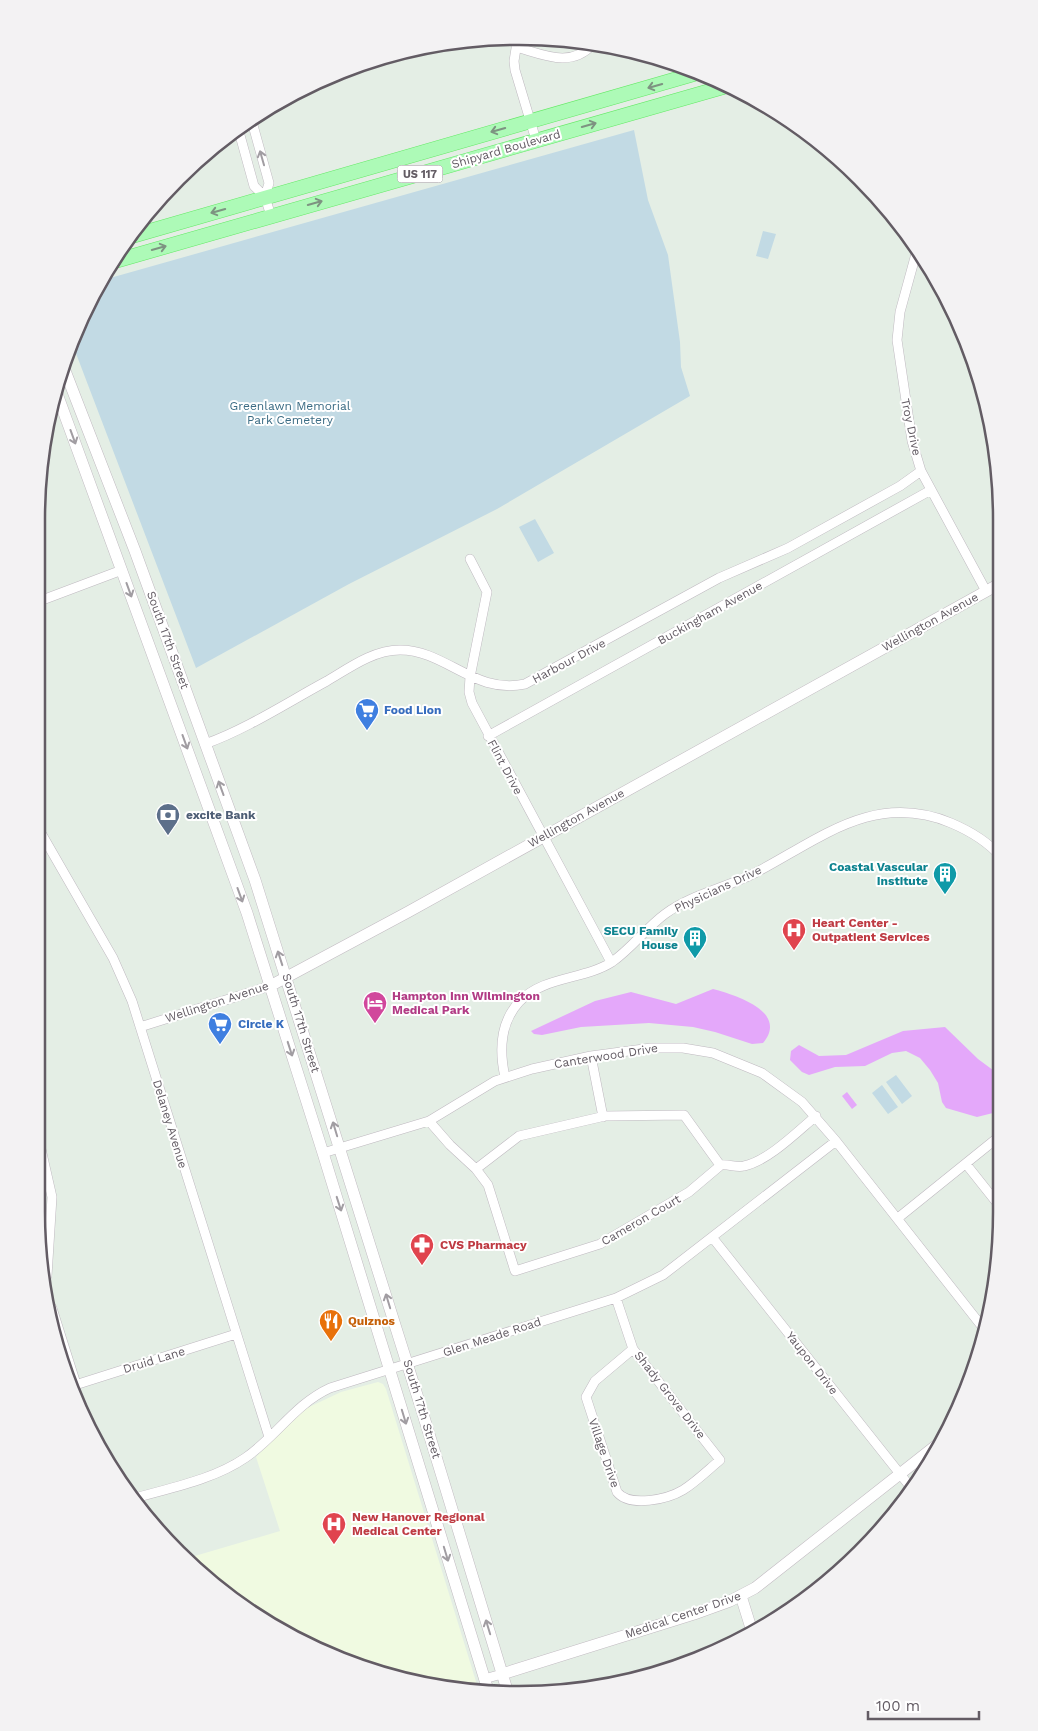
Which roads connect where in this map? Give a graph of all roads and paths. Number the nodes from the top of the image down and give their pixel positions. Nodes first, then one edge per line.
1 (516, 47) joint
2 (585, 50) edge
3 (687, 76) edge
4 (717, 89) edge
5 (530, 121) junction
6 (253, 127) edge
7 (240, 136) edge
8 (536, 140) junction
9 (265, 198) junction
10 (271, 216) junction
11 (140, 234) edge
12 (123, 259) edge
13 (915, 259) edge
14 (67, 376) edge
15 (60, 402) edge
16 (921, 471) junction
17 (931, 490) junction
18 (470, 559) dead end
19 (122, 570) junction
20 (993, 587) edge
21 (986, 591) junction
22 (45, 599) edge
23 (470, 677) junction
24 (488, 736) junction
25 (205, 744) junction
26 (542, 837) junction
27 (45, 840) edge
28 (993, 850) edge
29 (611, 962) junction
30 (287, 978) junction
31 (270, 986) junction
32 (140, 1027) junction
33 (591, 1056) junction
34 (505, 1077) junction
35 (816, 1116) junction
36 (602, 1117) junction
37 (429, 1121) junction
38 (836, 1141) junction
39 (993, 1142) edge
40 (340, 1148) junction
41 (323, 1153) junction
42 (966, 1164) junction
43 (720, 1165) junction
44 (45, 1166) edge
45 (476, 1169) junction
46 (993, 1198) edge
47 (898, 1218) junction
48 (712, 1237) junction
49 (48, 1262) edge
50 (616, 1298) junction
51 (980, 1323) edge
52 (236, 1334) junction
53 (633, 1349) junction
54 (408, 1364) junction
55 (390, 1370) junction
56 (78, 1384) edge
57 (269, 1437) junction
58 (926, 1453) edge
59 (720, 1460) joint
60 (900, 1474) junction
61 (907, 1483) edge
62 (140, 1497) edge
63 (742, 1596) junction
64 (750, 1625) edge
65 (502, 1674) junction
66 (486, 1684) edge
67 (506, 1686) edge

1 - 2 street
1 - 5 street
3 -> 5 main road, Shipyard Boulevard / US 117
8 -> 4 main road, Shipyard Boulevard / US 117
5 - 8 street
5 -> 9 main road, Shipyard Boulevard / US 117
9 -> 6 street
7 - 9 street
10 -> 8 main road, Shipyard Boulevard / US 117
9 - 10 street
9 -> 11 main road, Shipyard Boulevard / US 117
12 -> 10 main road, Shipyard Boulevard / US 117
13 - 16 street, Troy Drive
14 - 25 main road, South 17th Street
15 -> 19 main road, South 17th Street
16 - 17 street, Troy Drive
16 - 23 street, Harbour Drive
17 - 21 street, Troy Drive
17 - 24 street, Buckingham Avenue
18 - 23 street, Flint Drive
19 - 22 street
19 -> 31 main road, South 17th Street
20 - 21 main road, Wellington Avenue
21 - 26 main road, Wellington Avenue
23 - 24 street, Flint Drive
23 - 25 street, Harbour Drive
24 - 26 street, Flint Drive
30 -> 25 main road, South 17th Street
26 - 29 street, Flint Drive
26 - 30 main road, Wellington Avenue
27 - 32 street, Delaney Avenue
28 - 29 street, Physicians Drive
29 - 34 street, Physicians Drive
30 - 31 main road, Wellington Avenue
40 -> 30 main road, South 17th Street
31 - 32 street, Wellington Avenue
31 -> 41 main road, South 17th Street
32 - 52 street, Delaney Avenue
33 - 34 street, Canterwood Drive
33 - 35 street, Canterwood Drive
33 - 36 street
34 - 37 street, Canterwood Drive
35 - 38 street, Canterwood Drive
35 - 43 street
36 - 43 street
36 - 45 street
37 - 40 street, Canterwood Drive
37 - 45 street, Cameron Court
38 - 47 street, Canterwood Drive
38 - 48 street, Glen Meade Road
39 - 42 street
40 - 41 street, Canterwood Drive
54 -> 40 main road, South 17th Street
41 -> 55 main road, South 17th Street
42 - 46 street
42 - 47 street
43 - 45 street, Cameron Court
44 - 49 street
47 - 51 street, Canterwood Drive
48 - 50 street, Glen Meade Road
48 - 60 street, Yaupon Drive
50 - 53 street, Shady Grove Drive
50 - 54 street, Glen Meade Road
52 - 56 street, Druid Lane
52 - 57 street, Delaney Avenue
53 - 59 street, Shady Grove Drive
53 - 59 street, Village Drive
54 - 55 street, Glen Meade Road
65 -> 54 main road, South 17th Street
55 - 57 street, Glen Meade Road
55 -> 66 main road, South 17th Street
57 - 62 street, Glen Meade Road
58 - 60 main road, Medical Center Drive
60 - 61 street, Yaupon Drive
60 - 63 main road, Medical Center Drive
63 - 64 main road
63 - 65 main road, Medical Center Drive
65 - 66 street
65 - 67 main road, South 17th Street

